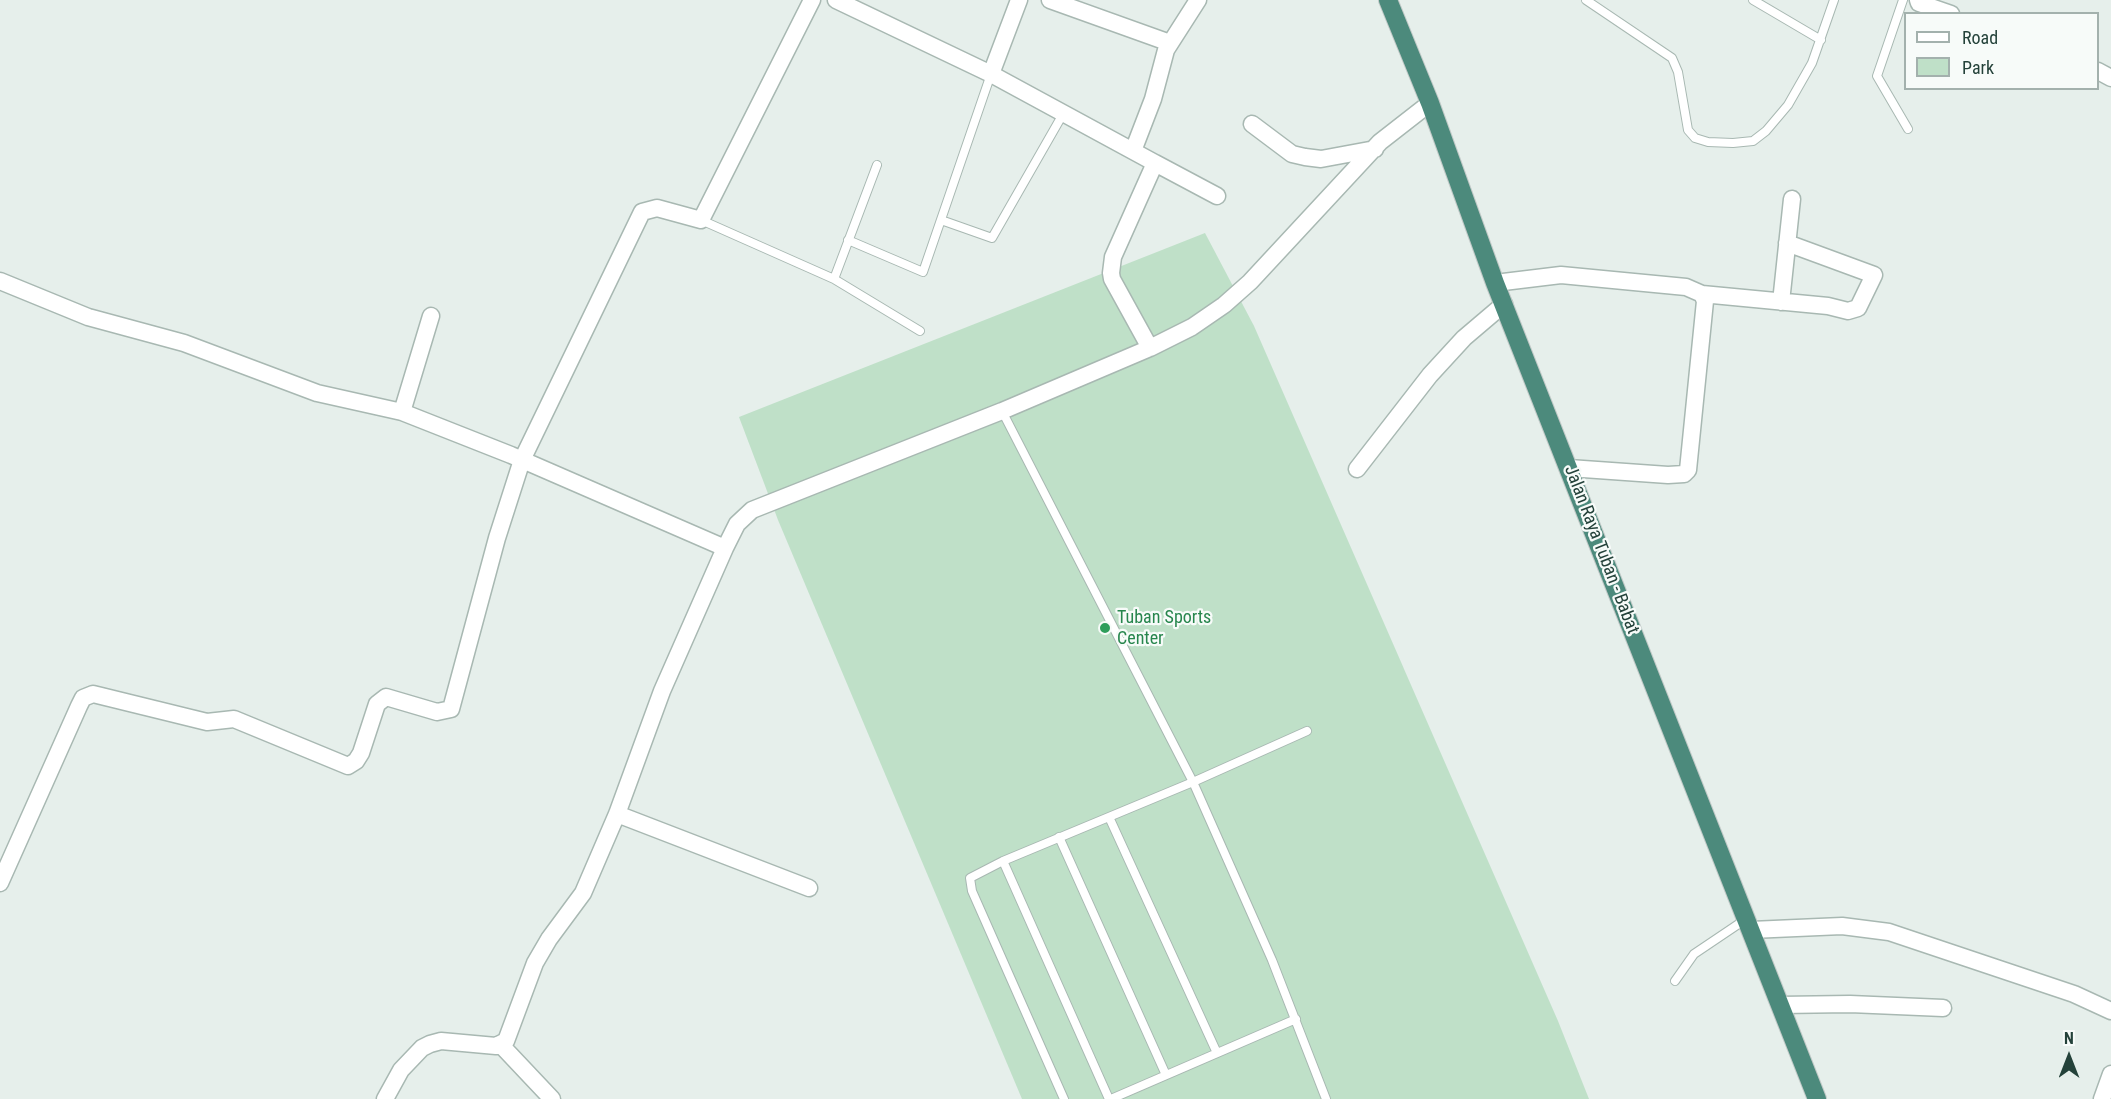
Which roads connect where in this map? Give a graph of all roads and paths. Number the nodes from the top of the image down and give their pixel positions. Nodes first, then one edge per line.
1 (812, 0) edge
2 (836, 0) edge
3 (1019, 0) edge
4 (1050, 0) edge
5 (1198, 0) edge
6 (1388, 0) edge
7 (1586, 0) edge
8 (1754, 0) edge
9 (1834, 0) edge
10 (1903, 0) edge
11 (1918, 0) edge
12 (1945, 12) edge
13 (1821, 40) junction
14 (1170, 43) junction
15 (991, 74) junction
16 (1430, 103) junction
17 (1063, 114) junction
18 (1252, 124) dead end
19 (1908, 129) dead end
20 (1375, 149) junction
21 (1132, 151) junction
22 (1155, 163) junction
23 (876, 165) dead end
24 (1217, 196) dead end
25 (1791, 199) dead end
26 (701, 220) junction
27 (941, 220) junction
28 (848, 240) junction
29 (1787, 243) junction
30 (834, 279) junction
31 (0, 281) edge
32 (1496, 283) junction
33 (1702, 294) junction
34 (1781, 302) junction
35 (1504, 304) junction
36 (431, 316) dead end
37 (920, 331) dead end
38 (1150, 348) junction
39 (1002, 411) junction
40 (402, 412) junction
41 (522, 460) junction
42 (1569, 468) junction
43 (1357, 469) dead end
44 (725, 548) junction
45 (1307, 731) dead end
46 (1193, 782) junction
47 (617, 814) junction
48 (1109, 817) junction
49 (1059, 837) junction
50 (1003, 861) junction
51 (0, 883) edge
52 (809, 888) dead end
53 (1748, 924) junction
54 (1675, 981) dead end
55 (1780, 1005) junction
56 (1943, 1008) dead end
57 (2111, 1011) edge
58 (1296, 1019) junction
59 (501, 1045) junction
60 (1217, 1053) junction
61 (2111, 1074) edge
62 (1166, 1075) junction
63 (385, 1099) edge
64 (552, 1099) edge
65 (1064, 1099) edge
66 (1110, 1099) edge
67 (1326, 1099) edge
68 (1817, 1099) edge
69 (2102, 1099) edge

1 - 26 street
2 - 15 street
3 - 15 street
4 - 14 street
5 - 14 street
6 - 16 highway, Jalan Raya Tuban - Babat
7 - 13 lane
8 - 13 lane
9 - 13 lane
10 - 19 lane
11 - 12 street
14 - 21 street
15 - 17 street
15 - 27 lane
16 - 20 street
16 - 32 highway, Jalan Raya Tuban - Babat
17 - 21 street
17 - 27 lane
18 - 20 street
20 - 38 street
21 - 22 street
22 - 24 street
22 - 38 street
23 - 28 lane
25 - 29 street
26 - 30 lane
26 - 41 street
27 - 28 lane
28 - 30 lane
29 - 34 street
29 - 34 street
30 - 37 lane
31 - 40 street
32 - 33 street
32 - 35 highway, Jalan Raya Tuban - Babat
33 - 34 street
33 - 42 street
35 - 42 highway, Jalan Raya Tuban - Babat
35 - 43 street
36 - 40 street
38 - 39 street
39 - 44 street
39 - 46 lane
40 - 41 street
41 - 44 street
41 - 51 street
42 - 53 highway, Jalan Raya Tuban - Babat
44 - 47 street
45 - 46 lane
46 - 48 lane
46 - 58 lane
47 - 52 street
47 - 59 street
48 - 49 lane
48 - 60 lane
49 - 50 lane
49 - 62 lane
50 - 65 lane
50 - 66 lane
53 - 54 lane
53 - 55 highway, Jalan Raya Tuban - Babat
53 - 57 street
55 - 56 street
55 - 68 highway, Jalan Raya Tuban - Babat
58 - 60 lane
58 - 67 lane
59 - 63 street
59 - 64 street
60 - 62 lane
61 - 69 street
62 - 66 lane

